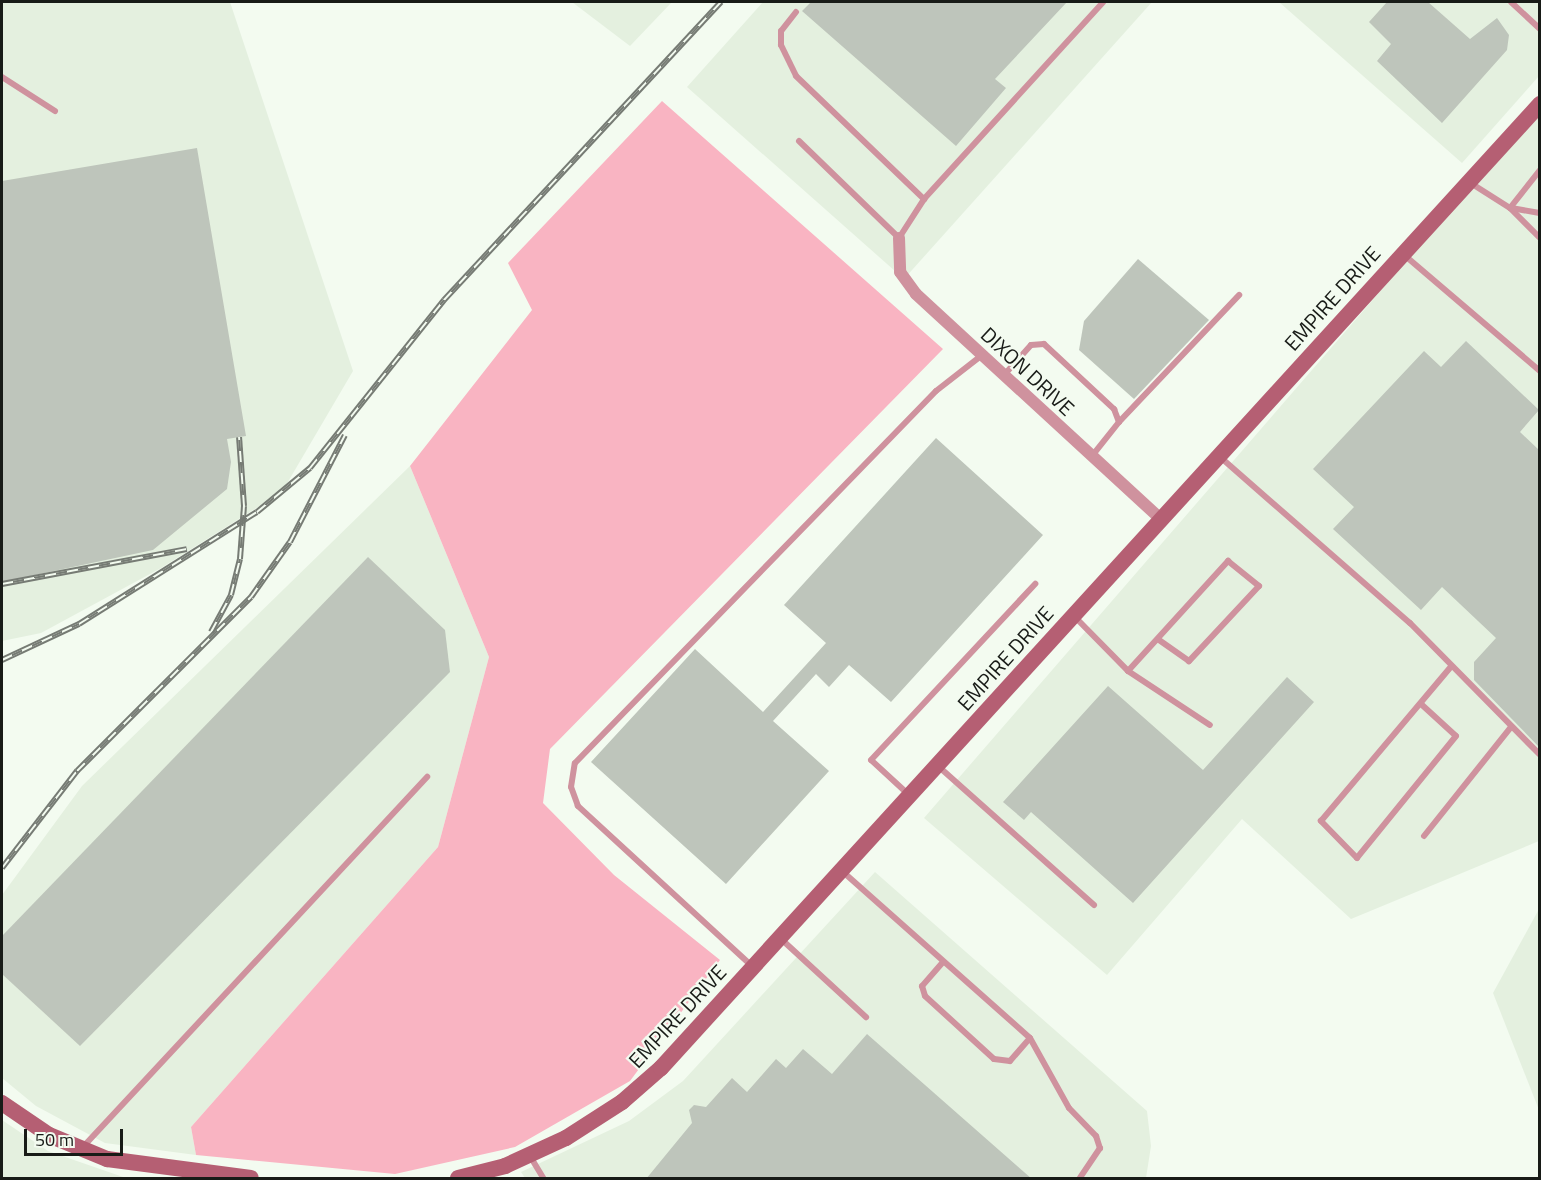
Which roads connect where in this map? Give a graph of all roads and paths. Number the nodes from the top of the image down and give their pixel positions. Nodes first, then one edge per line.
1 (1103, 2) edge
2 (1511, 2) edge
3 (796, 12) dead end
4 (1539, 29) edge
5 (2, 77) edge
6 (1539, 104) edge
7 (55, 111) dead end
8 (799, 141) dead end
9 (1539, 170) edge
10 (1468, 182) junction
11 (924, 199) junction
12 (1510, 208) junction
13 (1539, 213) edge
14 (899, 238) junction
15 (1539, 238) edge
16 (1403, 254) junction
17 (1239, 295) dead end
18 (982, 355) junction
19 (1539, 371) edge
20 (1004, 375) junction
21 (1119, 423) junction
22 (1092, 456) junction
23 (1219, 456) junction
24 (1161, 519) junction
25 (1035, 584) dead end
26 (1074, 615) junction
27 (1159, 640) junction
28 (1450, 668) junction
29 (1128, 670) junction
30 (1421, 704) junction
31 (1210, 725) dead end
32 (1511, 727) junction
33 (1539, 755) edge
34 (938, 766) junction
35 (427, 777) dead end
36 (910, 796) junction
37 (1424, 836) dead end
38 (842, 871) junction
39 (1094, 905) dead end
40 (780, 938) junction
41 (943, 962) junction
42 (754, 967) junction
43 (866, 1017) dead end
44 (1030, 1038) junction
45 (2, 1103) edge
46 (81, 1150) junction
47 (530, 1155) junction
48 (186, 1175) edge
49 (251, 1179) edge
50 (458, 1179) edge
51 (543, 1179) edge
52 (1080, 1179) edge

1 - 11 lane
2 - 4 lane
3 - 11 lane
5 - 7 lane
6 - 10 street, EMPIRE DRIVE
8 - 14 lane
9 - 12 lane
10 - 12 lane
10 - 16 street, EMPIRE DRIVE
11 - 14 lane
12 - 13 lane
12 - 15 lane
14 - 18 street, DIXON DRIVE
16 - 19 lane
16 - 23 street, EMPIRE DRIVE
17 - 21 lane
18 - 20 street, DIXON DRIVE
18 - 42 lane
20 - 21 lane
20 - 22 street, DIXON DRIVE
21 - 22 lane
22 - 24 street, DIXON DRIVE
23 - 24 street, EMPIRE DRIVE
23 - 28 lane
24 - 26 street, EMPIRE DRIVE
25 - 36 lane
26 - 29 lane
26 - 34 street, EMPIRE DRIVE
27 - 27 lane
27 - 29 lane
28 - 30 lane
28 - 32 lane
29 - 31 lane
30 - 30 lane
32 - 33 lane
32 - 37 lane
34 - 36 street, EMPIRE DRIVE
34 - 39 lane
35 - 46 lane
36 - 38 street, EMPIRE DRIVE
38 - 40 street, EMPIRE DRIVE
38 - 41 lane
40 - 42 street, EMPIRE DRIVE
40 - 43 lane
41 - 44 lane
41 - 44 lane
42 - 47 street, EMPIRE DRIVE
44 - 52 lane
45 - 46 street
46 - 48 street
47 - 50 street, EMPIRE DRIVE
47 - 51 lane
48 - 49 street

